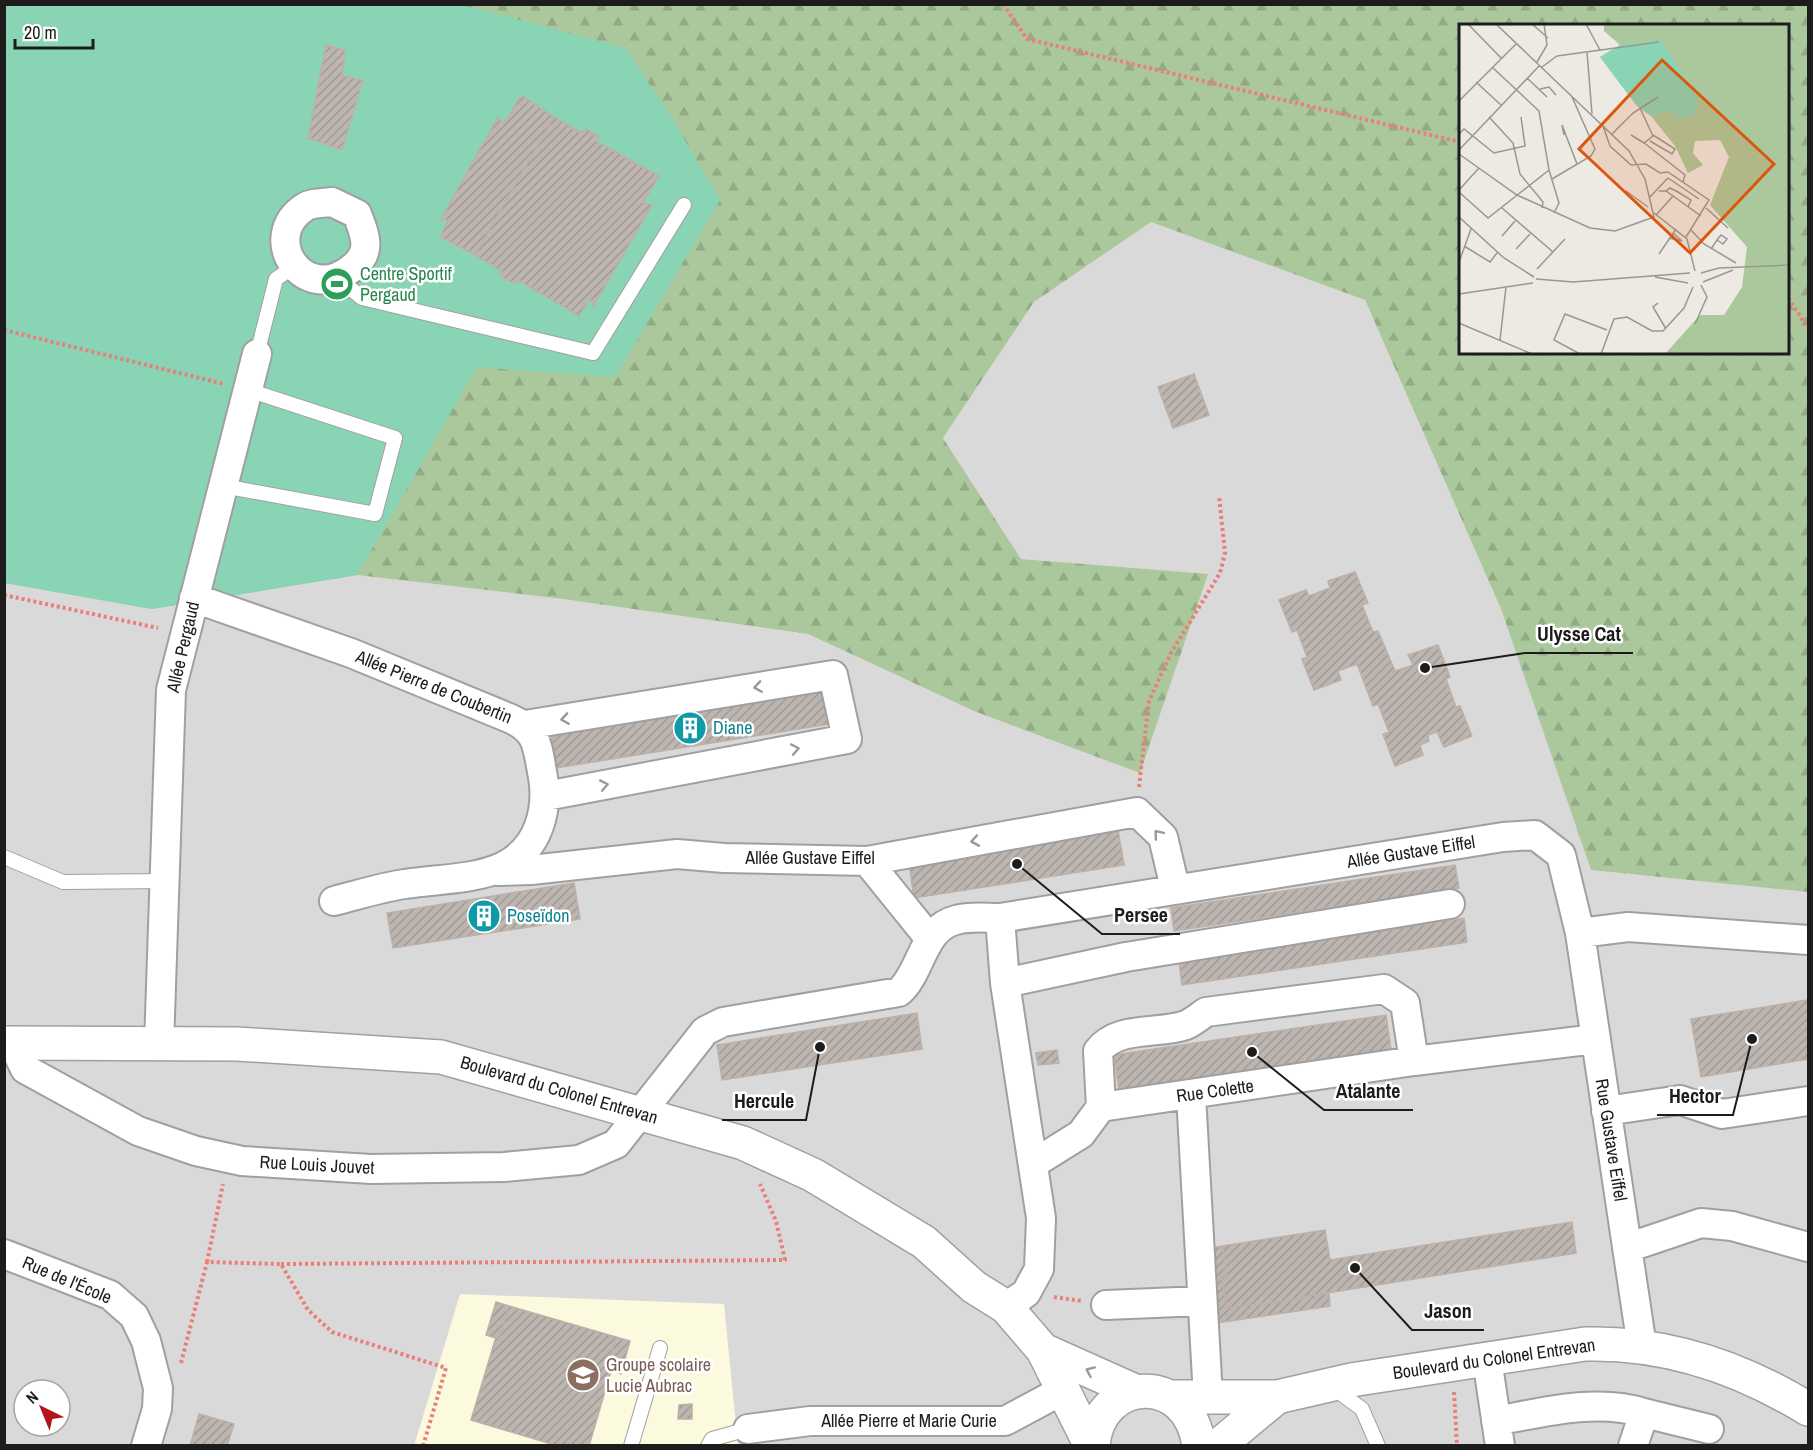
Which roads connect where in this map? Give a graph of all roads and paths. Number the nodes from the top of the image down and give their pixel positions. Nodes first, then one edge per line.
1 (1003, 4) edge
2 (1459, 142) edge
3 (684, 205) dead end
4 (293, 267) junction
5 (339, 279) junction
6 (1789, 299) edge
7 (1809, 328) edge
8 (4, 330) edge
9 (257, 354) joint
10 (248, 390) junction
11 (223, 486) junction
12 (1219, 496) dead end
13 (4, 595) edge
14 (194, 598) junction
15 (185, 635) junction
16 (525, 725) junction
17 (546, 796) junction
18 (1137, 812) junction
19 (4, 856) edge
20 (867, 861) junction
21 (498, 871) junction
22 (165, 881) junction
23 (1175, 888) junction
24 (334, 901) dead end
25 (1450, 904) dead end
26 (1000, 918) junction
27 (1580, 933) junction
28 (930, 939) junction
29 (1809, 940) edge
30 (1005, 983) junction
31 (1596, 1039) junction
32 (9, 1043) edge
33 (159, 1045) junction
34 (1414, 1061) junction
35 (1191, 1095) junction
36 (1809, 1101) edge
37 (1101, 1107) junction
38 (1606, 1112) junction
39 (639, 1114) junction
40 (743, 1143) junction
41 (228, 1158) junction
42 (1034, 1164) junction
43 (1809, 1247) edge
44 (1627, 1248) junction
45 (4, 1254) edge
46 (207, 1262) junction
47 (281, 1264) junction
48 (1016, 1300) junction
49 (1202, 1301) junction
50 (1106, 1305) joint
51 (1642, 1347) junction
52 (660, 1348) dead end
53 (1043, 1350) junction
54 (1487, 1359) junction
55 (1452, 1364) junction
56 (180, 1366) dead end
57 (1330, 1386) junction
58 (1063, 1390) junction
59 (1137, 1392) junction
60 (1277, 1396) junction
61 (1171, 1397) junction
62 (1208, 1397) junction
63 (1809, 1409) edge
64 (1644, 1413) junction
65 (748, 1429) joint
66 (1709, 1429) dead end
67 (1498, 1434) edge
68 (146, 1446) edge
69 (423, 1446) edge
70 (631, 1446) edge
71 (708, 1446) edge
72 (1092, 1446) edge
73 (1199, 1446) edge
74 (1218, 1446) edge
75 (1378, 1446) edge
76 (1457, 1446) edge
77 (1633, 1446) edge

1 - 2 path
3 - 5 lane
4 - 5 street
4 - 5 street
4 - 9 lane, Allée Pergaud
6 - 7 path
8 - 10 path
9 - 10 street, Allée Pergaud
10 - 11 street, Allée Pergaud
10 - 11 lane
11 - 14 street, Allée Pergaud
12 - 18 path
13 - 15 path
14 - 15 street, Allée Pergaud
14 - 16 street, Allée Pierre de Coubertin
15 - 22 street, Allée Pergaud
16 - 17 street, Allée Pierre de Coubertin
17 -> 16 street
17 - 21 street, Allée Pierre de Coubertin
18 -> 20 street, Allée Gustave Eiffel
23 -> 18 street
19 - 22 lane
20 - 21 street, Allée Gustave Eiffel
20 - 28 street
21 - 24 street, Allée Pierre de Coubertin
22 - 33 street, Allée Pergaud
23 - 26 street, Allée Gustave Eiffel
23 - 27 street, Allée Gustave Eiffel
25 - 30 street
26 - 28 street, Allée Gustave Eiffel
26 - 30 street
27 - 29 street
27 - 31 street, Rue Gustave Eiffel
28 - 39 street, Allée Gustave Eiffel
30 - 42 street
31 - 34 street, Rue Colette
31 - 38 street, Rue Gustave Eiffel
32 - 33 street, Boulevard du Colonel Entrevan
32 - 41 street, Rue Louis Jouvet
33 - 39 street, Boulevard du Colonel Entrevan
34 - 35 street, Rue Colette
34 - 37 street
35 - 37 street, Rue Colette
35 - 49 street
36 - 38 street
37 - 42 street
38 - 44 street, Rue Gustave Eiffel
39 - 40 street, Boulevard du Colonel Entrevan
39 - 41 street, Rue Louis Jouvet
40 - 47 path
40 - 48 street, Boulevard du Colonel Entrevan
41 - 46 path
42 - 48 street
43 - 44 street
44 - 51 street, Rue Gustave Eiffel
45 - 68 street, Rue de l'École
46 - 47 path
46 - 56 path
47 - 69 path
48 - 50 path
48 - 53 street, Boulevard du Colonel Entrevan
49 - 50 street
49 - 62 street
51 - 54 street, Boulevard du Colonel Entrevan
51 - 63 street, Boulevard du Colonel Entrevan
52 - 70 lane
53 - 58 street, Boulevard du Colonel Entrevan
59 -> 53 street, Boulevard du Colonel Entrevan
54 - 55 street, Boulevard du Colonel Entrevan
54 - 67 street
55 - 57 street, Boulevard du Colonel Entrevan
55 - 76 path
57 - 60 street, Boulevard du Colonel Entrevan
57 - 75 lane
58 - 65 street, Allée Pierre et Marie Curie
58 - 72 street, Boulevard du Colonel Entrevan
59 - 61 street, Boulevard du Colonel Entrevan
59 - 72 street
60 - 62 street, Boulevard du Colonel Entrevan
60 - 74 street, Boulevard du Colonel Entrevan
61 - 62 street, Boulevard du Colonel Entrevan
61 - 73 street
64 - 66 street
64 - 67 street
64 - 77 street
65 - 71 lane

